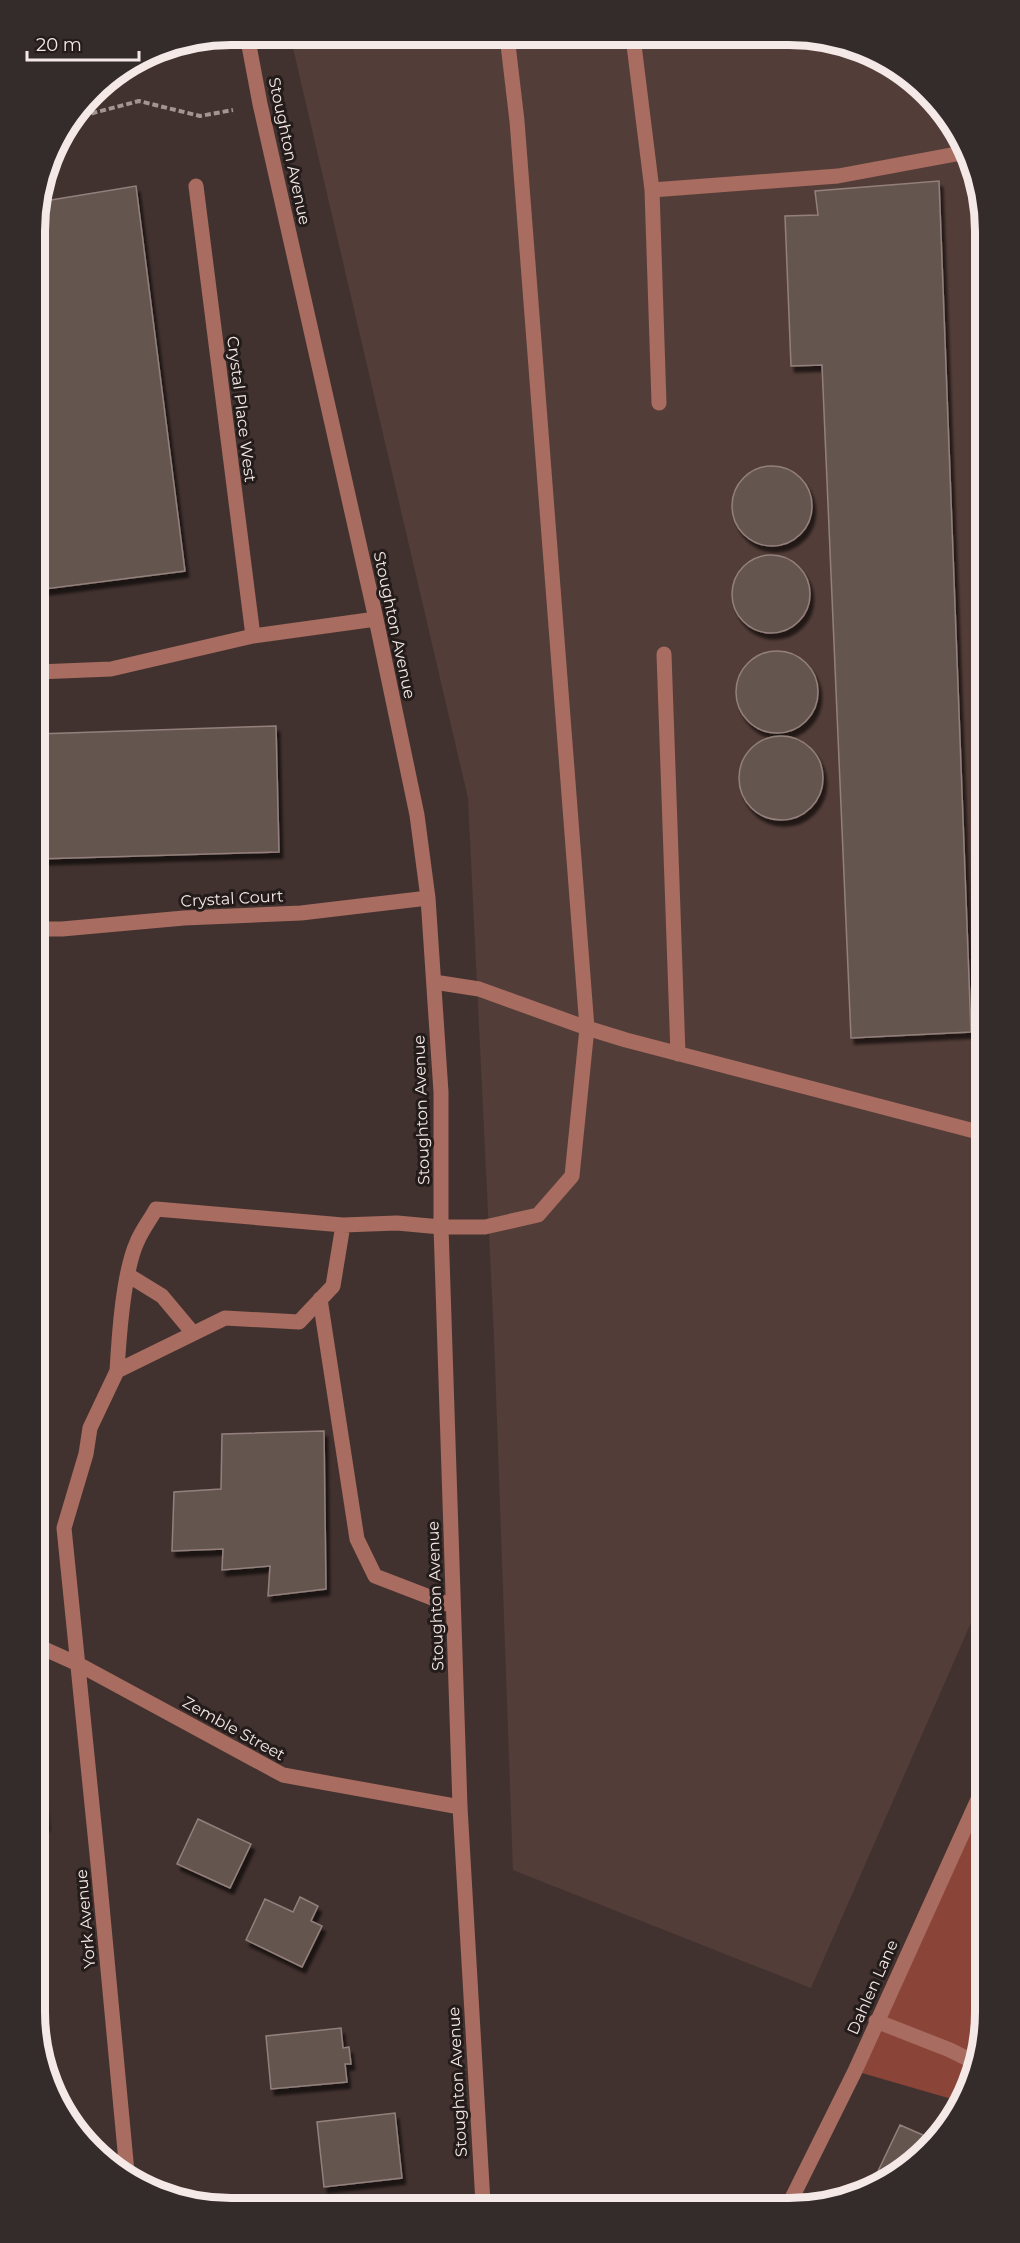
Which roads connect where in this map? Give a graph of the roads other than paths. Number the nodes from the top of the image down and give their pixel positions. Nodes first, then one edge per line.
1 (249, 45) edge
2 (508, 45) edge
3 (634, 45) edge
4 (958, 154) edge
5 (196, 186) dead end
6 (652, 190) junction
7 (659, 403) dead end
8 (376, 619) junction
9 (254, 636) junction
10 (664, 654) dead end
11 (45, 672) edge
12 (428, 898) junction
13 (45, 929) edge
14 (434, 982) junction
15 (587, 1028) junction
16 (678, 1054) junction
17 (975, 1131) edge
18 (343, 1225) junction
19 (441, 1227) junction
20 (128, 1275) junction
21 (320, 1299) junction
22 (193, 1333) junction
23 (117, 1371) junction
24 (453, 1606) junction
25 (45, 1649) edge
26 (78, 1664) junction
27 (975, 1806) edge
28 (460, 1807) junction
29 (876, 2021) junction
30 (968, 2059) edge
31 (126, 2165) edge
32 (483, 2198) edge
33 (792, 2198) edge

1 - 8 street, Stoughton Avenue
2 - 15 street
3 - 6 street
4 - 6 street
5 - 9 street, Crystal Place West
6 - 7 street
8 - 9 street
8 - 12 street, Stoughton Avenue
9 - 11 street
10 - 16 street
12 - 13 street, Crystal Court
12 - 14 street, Stoughton Avenue
14 - 15 street
14 - 19 street, Stoughton Avenue
15 - 16 street
15 - 19 street
16 - 17 street
18 - 19 street
18 - 20 street
18 - 21 street
19 - 24 street, Stoughton Avenue
20 - 22 street
20 - 23 street
21 - 22 street
21 - 24 street
22 - 23 street
23 - 26 street, York Avenue
24 - 28 street, Stoughton Avenue
25 - 26 street, Zemble Street
26 - 28 street, Zemble Street
26 - 31 street, York Avenue
27 - 29 street, Dahlen Lane
28 - 32 street, Stoughton Avenue
29 - 30 street
29 - 33 street, Dahlen Lane

